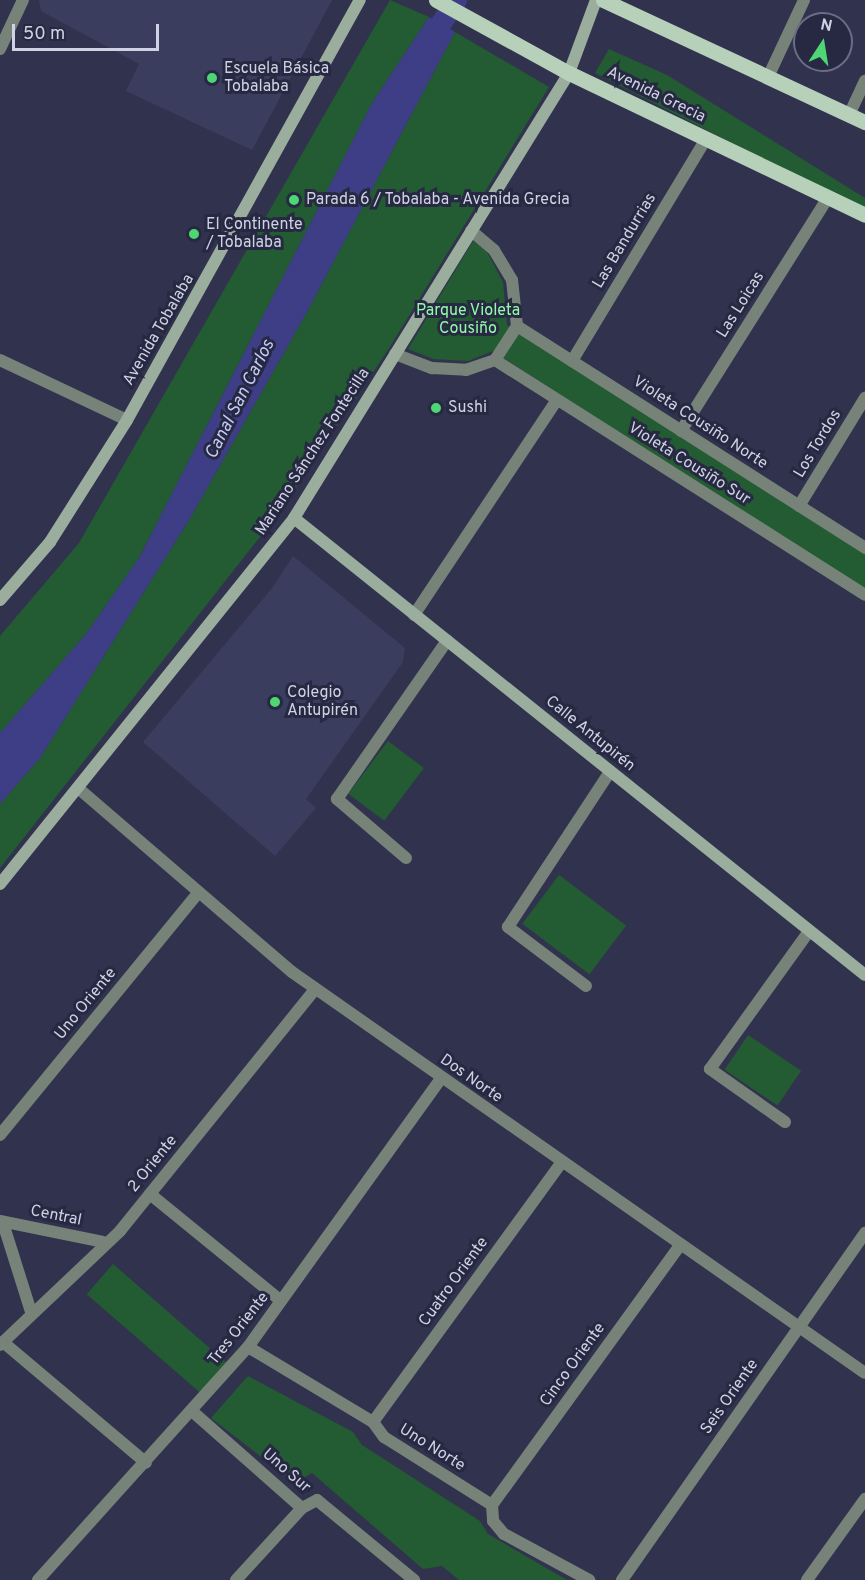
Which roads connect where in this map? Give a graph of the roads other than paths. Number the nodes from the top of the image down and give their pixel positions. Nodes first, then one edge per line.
1 (23, 0) edge
2 (360, 0) edge
3 (596, 0) edge
4 (603, 0) edge
5 (804, 0) edge
6 (437, 1) edge
7 (0, 49) edge
8 (569, 73) junction
9 (768, 77) junction
10 (865, 81) edge
11 (849, 115) junction
12 (865, 122) edge
13 (706, 139) junction
14 (828, 198) junction
15 (865, 215) edge
16 (471, 231) junction
17 (517, 326) junction
18 (395, 354) junction
19 (0, 360) edge
20 (495, 360) junction
21 (572, 360) junction
22 (865, 398) edge
23 (557, 400) junction
24 (127, 420) junction
25 (681, 431) junction
26 (799, 506) junction
27 (294, 518) junction
28 (865, 548) edge
29 (865, 595) edge
30 (0, 600) edge
31 (414, 615) junction
32 (447, 641) junction
33 (610, 772) junction
34 (78, 788) junction
35 (406, 858) dead end
36 (0, 884) edge
37 (198, 893) junction
38 (809, 931) junction
39 (865, 975) edge
40 (586, 987) dead end
41 (315, 989) junction
42 (441, 1078) junction
43 (785, 1122) dead end
44 (0, 1135) edge
45 (562, 1162) junction
46 (150, 1194) junction
47 (2, 1222) edge
48 (865, 1233) edge
49 (103, 1242) junction
50 (680, 1245) junction
51 (281, 1301) junction
52 (31, 1312) junction
53 (798, 1326) junction
54 (1, 1343) edge
55 (248, 1347) junction
56 (865, 1373) edge
57 (193, 1412) junction
58 (373, 1422) junction
59 (146, 1463) junction
60 (865, 1499) edge
61 (492, 1505) junction
62 (302, 1508) junction
63 (38, 1580) edge
64 (236, 1580) edge
65 (414, 1580) edge
66 (589, 1580) edge
67 (622, 1580) edge
68 (807, 1580) edge

1 - 7 street
2 - 24 street, Avenida Tobalaba
3 - 8 street, Mariano Sánchez Fontecilla
4 - 9 main road
5 - 9 street
6 - 8 main road, Avenida Grecia
8 - 13 main road, Avenida Grecia
8 - 16 street, Mariano Sánchez Fontecilla
9 - 11 main road
10 - 11 street
11 - 12 main road
13 - 14 main road, Avenida Grecia
13 - 21 street, Las Bandurrias
14 - 15 main road, Avenida Grecia
14 - 25 street, Las Loicas
16 - 17 street
16 - 18 street, Mariano Sánchez Fontecilla
17 - 20 street
17 - 21 street, Violeta Cousiño Norte
18 - 20 street
18 - 27 street, Mariano Sánchez Fontecilla
19 - 24 street
20 - 23 street, Violeta Cousiño Sur
21 - 25 street, Violeta Cousiño Norte
22 - 26 street, Los Tordos
23 - 29 street, Violeta Cousiño Sur
23 - 31 street
24 - 30 street, Avenida Tobalaba
25 - 26 street, Violeta Cousiño Norte
26 - 28 street, Violeta Cousiño Norte
27 - 31 street, Calle Antupirén
27 - 34 street, Mariano Sánchez Fontecilla
31 - 32 street, Calle Antupirén
32 - 33 street, Calle Antupirén
32 - 35 street
33 - 38 street, Calle Antupirén
33 - 40 street
34 - 36 street, Mariano Sánchez Fontecilla
34 - 37 street, Dos Norte
37 - 41 street, Dos Norte
37 - 44 street, Uno Oriente
38 - 39 street, Calle Antupirén
38 - 43 street
41 - 42 street, Dos Norte
41 - 46 street, 2 Oriente
42 - 45 street, Dos Norte
42 - 51 street, Tres Oriente
45 - 50 street, Dos Norte
45 - 58 street, Cuatro Oriente
46 - 49 street, 2 Oriente
46 - 51 street
47 - 49 street, Central
47 - 52 street, Central
48 - 53 street, Seis Oriente
49 - 52 street, 2 Oriente
50 - 53 street, Dos Norte
50 - 61 street, Cinco Oriente
51 - 55 street, Tres Oriente
52 - 54 street, 2 Oriente
53 - 56 street, Dos Norte
53 - 67 street, Seis Oriente
54 - 59 street
55 - 57 street, Tres Oriente
55 - 58 street, Uno Norte
57 - 59 street, Tres Oriente
57 - 62 street, Uno Sur
58 - 61 street, Uno Norte
59 - 63 street, Tres Oriente
60 - 68 street
61 - 66 street
62 - 64 street
62 - 65 street, Uno Sur

